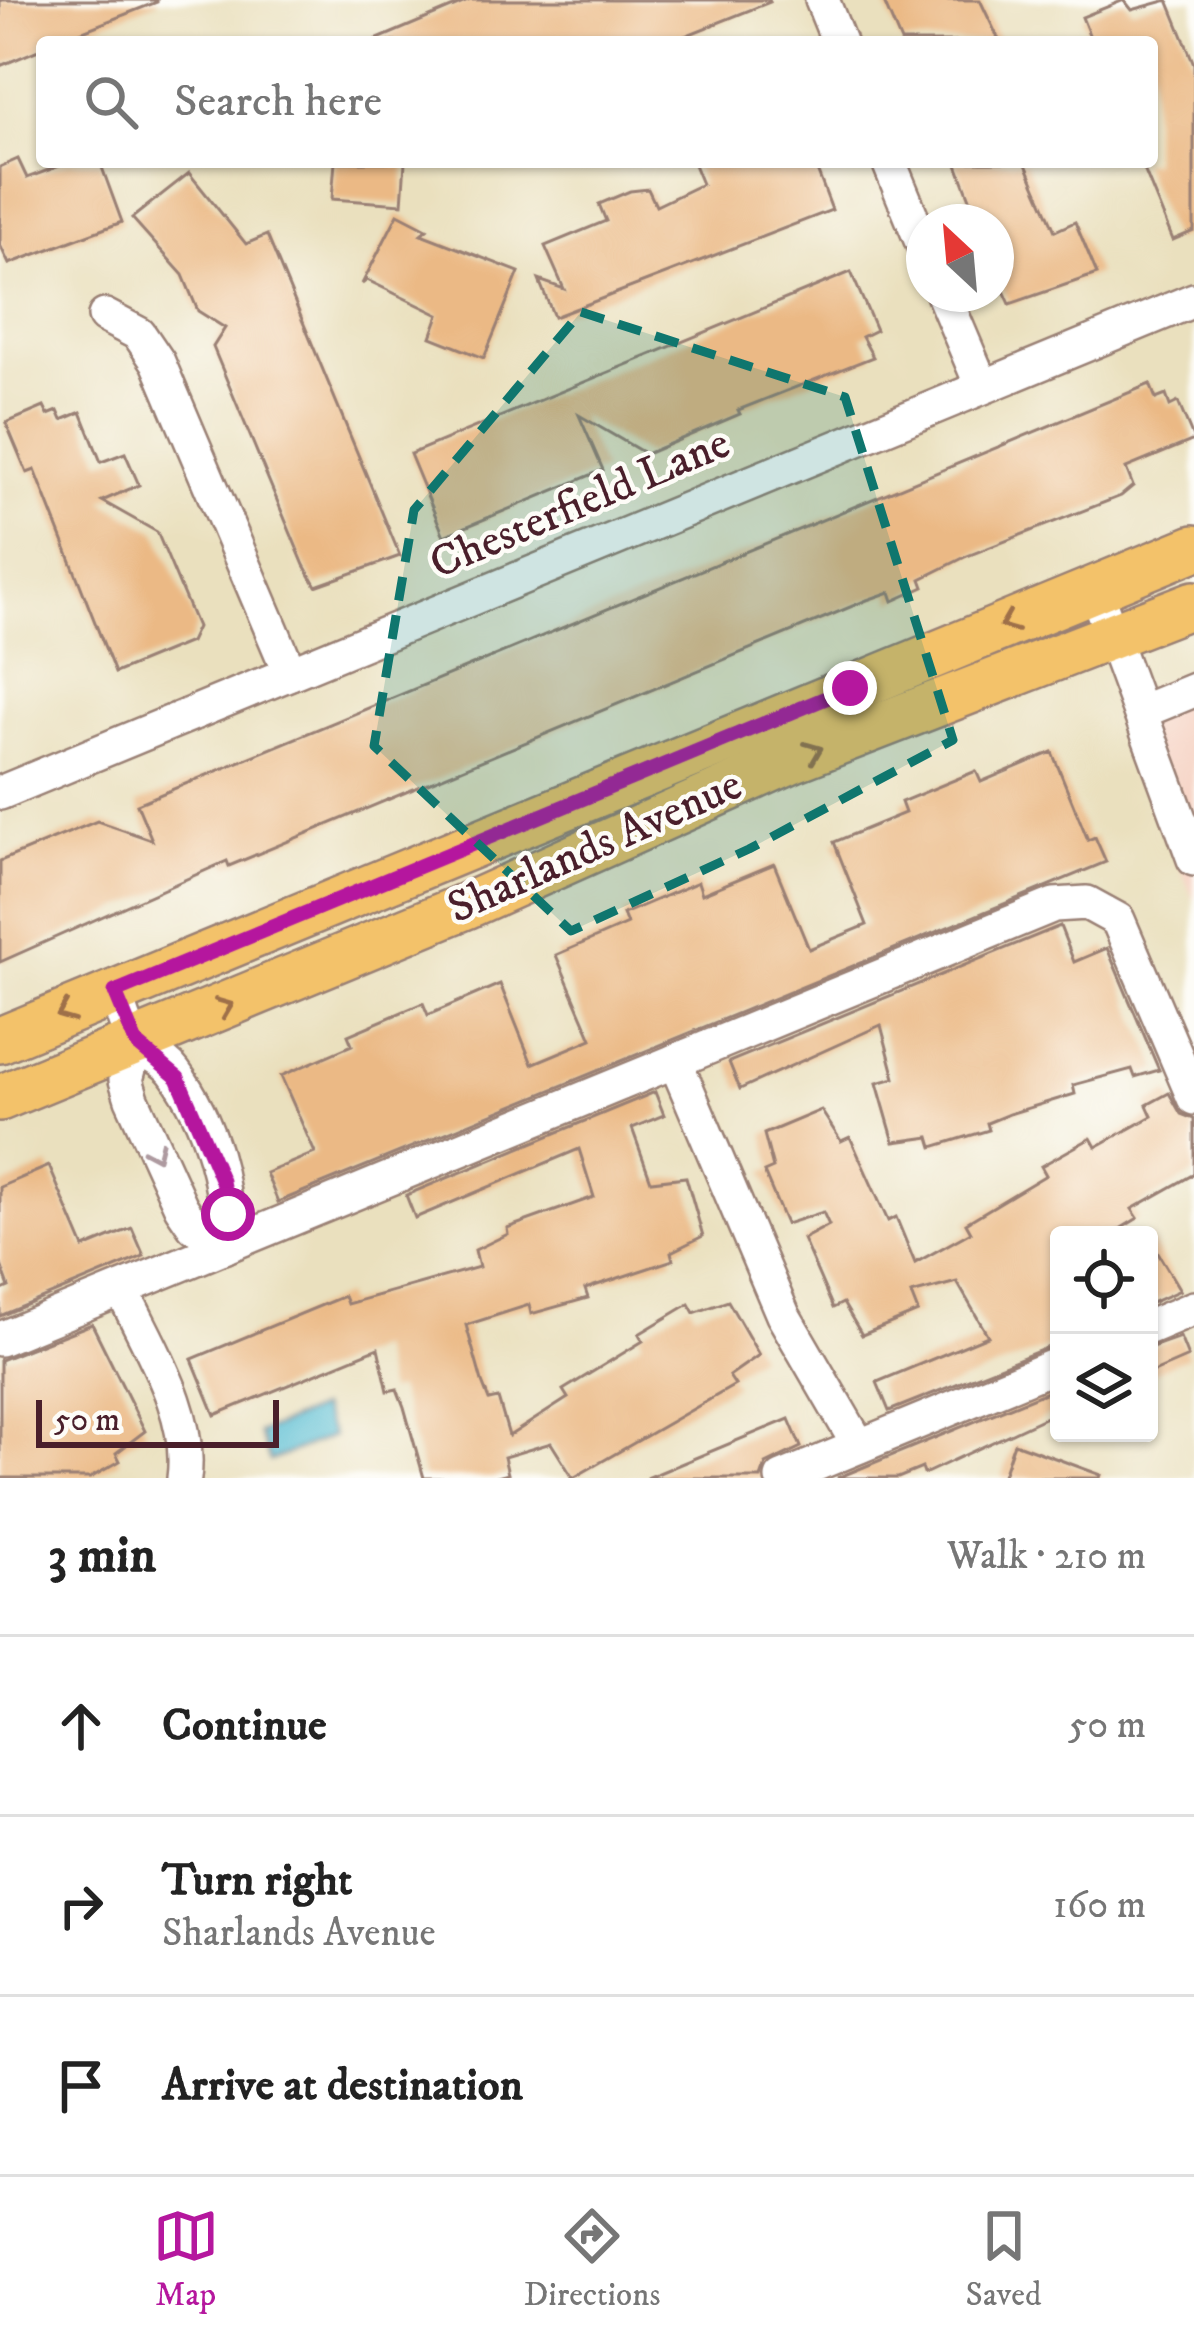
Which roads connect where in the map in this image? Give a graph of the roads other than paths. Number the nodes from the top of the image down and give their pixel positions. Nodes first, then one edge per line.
1 (822, 0) edge
2 (837, 36) edge
3 (891, 168) edge
4 (906, 204) edge
5 (1194, 300) edge
6 (951, 312) edge
7 (105, 316) dead end
8 (982, 386) junction
9 (1194, 548) edge
10 (1094, 587) junction
11 (1194, 604) edge
12 (1114, 634) junction
13 (290, 673) junction
14 (1194, 690) edge
15 (1143, 711) junction
16 (0, 793) edge
17 (1194, 859) edge
18 (115, 992) junction
19 (0, 1040) edge
20 (136, 1043) junction
21 (675, 1061) junction
22 (0, 1098) edge
23 (1194, 1098) edge
24 (224, 1247) junction
25 (122, 1289) junction
26 (1194, 1308) edge
27 (1158, 1323) edge
28 (0, 1339) edge
29 (1050, 1368) edge
30 (860, 1446) junction
31 (184, 1478) edge
32 (782, 1478) edge

1 - 2 street
3 - 4 street
5 - 8 street, Chesterfield Lane
6 - 8 street
7 - 13 street
8 - 13 street, Chesterfield Lane
9 - 10 main road, Sharlands Avenue
10 - 12 street
10 -> 18 main road, Sharlands Avenue
11 - 12 main road, Sharlands Avenue
12 - 15 street
20 -> 12 main road, Sharlands Avenue
13 - 16 street, Chesterfield Lane
14 - 15 street
15 - 17 street
18 -> 19 main road, Sharlands Avenue
18 - 20 street
20 - 22 main road, Sharlands Avenue
20 - 24 street
20 -> 24 street
21 - 23 street
21 - 24 street
21 - 30 street
24 - 25 street
25 - 28 street
25 - 31 street
26 - 27 street
29 - 30 street
30 - 32 street

